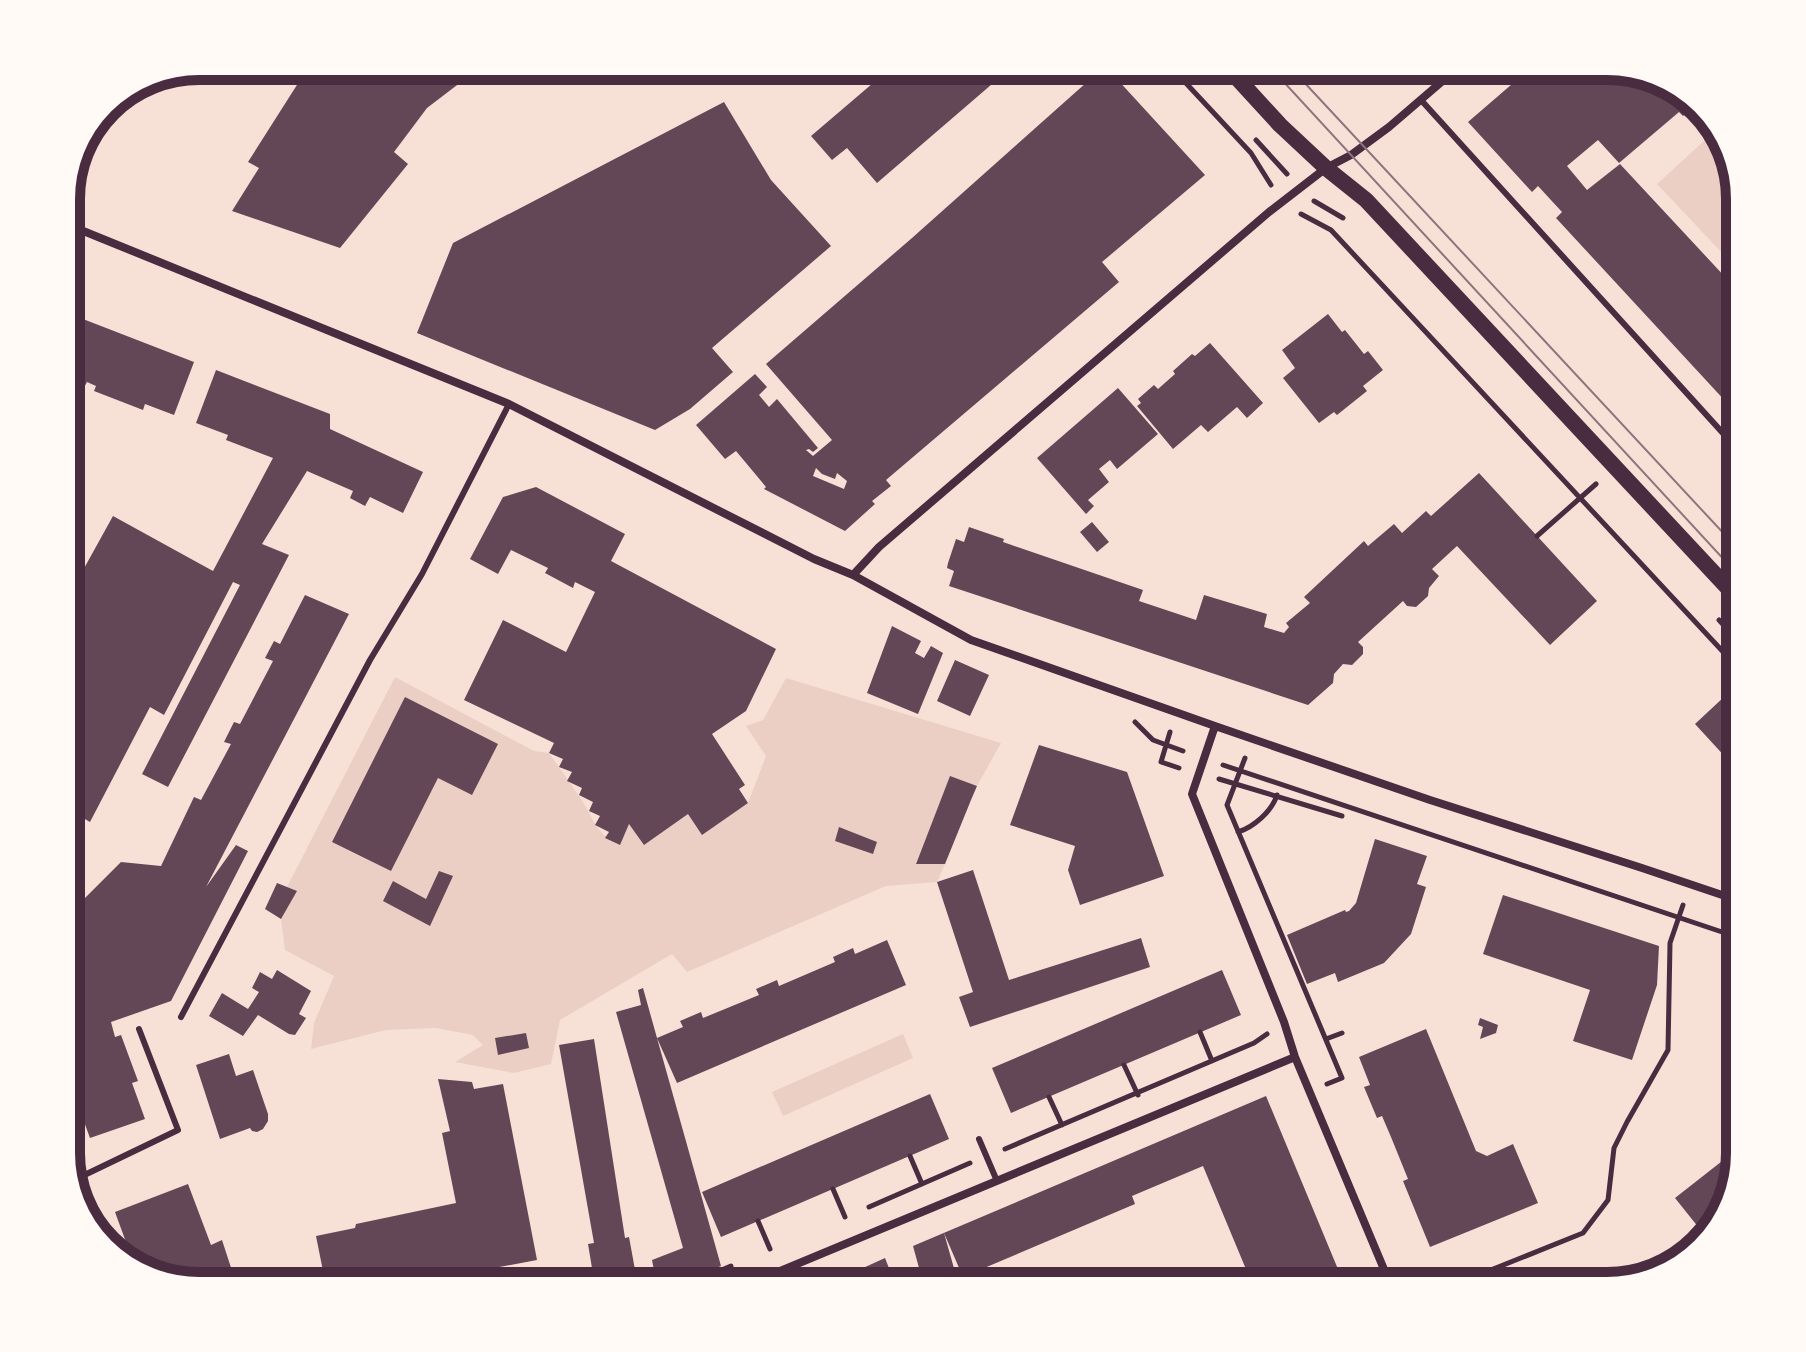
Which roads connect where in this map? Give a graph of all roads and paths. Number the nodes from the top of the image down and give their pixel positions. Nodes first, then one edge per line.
1 (1183, 80) edge
2 (1239, 80) edge
3 (1444, 80) edge
4 (1421, 100) junction
5 (1251, 133) dead end
6 (1326, 168) junction
7 (1273, 188) dead end
8 (1300, 188) junction
9 (1295, 211) dead end
10 (1344, 218) dead end
11 (80, 230) edge
12 (509, 404) junction
13 (1726, 437) edge
14 (1585, 475) dead end
15 (1595, 486) dead end
16 (1580, 498) junction
17 (1537, 536) dead end
18 (853, 575) junction
19 (1726, 582) edge
20 (1717, 617) dead end
21 (1726, 627) edge
22 (1726, 655) edge
23 (1111, 689) junction
24 (1176, 712) junction
25 (1215, 726) junction
26 (1253, 739) junction
27 (1166, 745) junction
28 (1204, 758) junction
29 (1240, 771) junction
30 (1199, 774) junction
31 (1236, 782) junction
32 (1277, 795) junction
33 (1342, 816) dead end
34 (1238, 832) junction
35 (1691, 885) junction
36 (1726, 896) edge
37 (1679, 917) junction
38 (1726, 933) edge
39 (181, 1017) dead end
40 (139, 1029) dead end
41 (1200, 1032) dead end
42 (1342, 1033) dead end
43 (1326, 1039) junction
44 (1295, 1057) junction
45 (1212, 1061) dead end
46 (1124, 1065) dead end
47 (1310, 1091) junction
48 (1049, 1097) dead end
49 (1148, 1118) junction
50 (1062, 1125) dead end
51 (979, 1139) dead end
52 (910, 1156) dead end
53 (83, 1176) edge
54 (997, 1181) junction
55 (922, 1184) dead end
56 (833, 1189) dead end
57 (845, 1217) dead end
58 (758, 1221) dead end
59 (770, 1249) dead end
60 (778, 1272) edge
61 (1385, 1272) edge
62 (1486, 1272) edge

1 - 7 path
2 - 6 main road
3 - 4 street
4 - 6 street
4 - 13 lane
5 - 8 path
6 - 8 street
6 - 19 main road
8 - 10 path
8 - 18 street
9 - 16 path
11 - 12 street
12 - 18 street
12 - 39 lane
14 - 15 path
16 - 17 path
16 - 22 path
18 - 23 street
20 - 21 path
23 - 24 street
23 - 27 path
24 - 25 street
24 - 27 path
25 - 26 street
25 - 28 street
26 - 29 path
26 - 35 street
27 - 28 path
27 - 30 path
28 - 29 path
28 - 30 street
29 - 31 path
29 - 37 path
30 - 31 path
30 - 44 street
31 - 32 path
31 - 34 path
32 - 33 path
32 - 34 path
34 - 43 path
35 - 36 street
35 - 37 path
37 - 38 path
37 - 62 path
40 - 53 lane
41 - 45 path
42 - 43 path
43 - 47 path
44 - 47 street
44 - 49 street
46 - 49 path
47 - 61 street
48 - 50 path
49 - 54 street
51 - 54 lane
52 - 55 path
54 - 60 street
56 - 57 path
58 - 59 path

